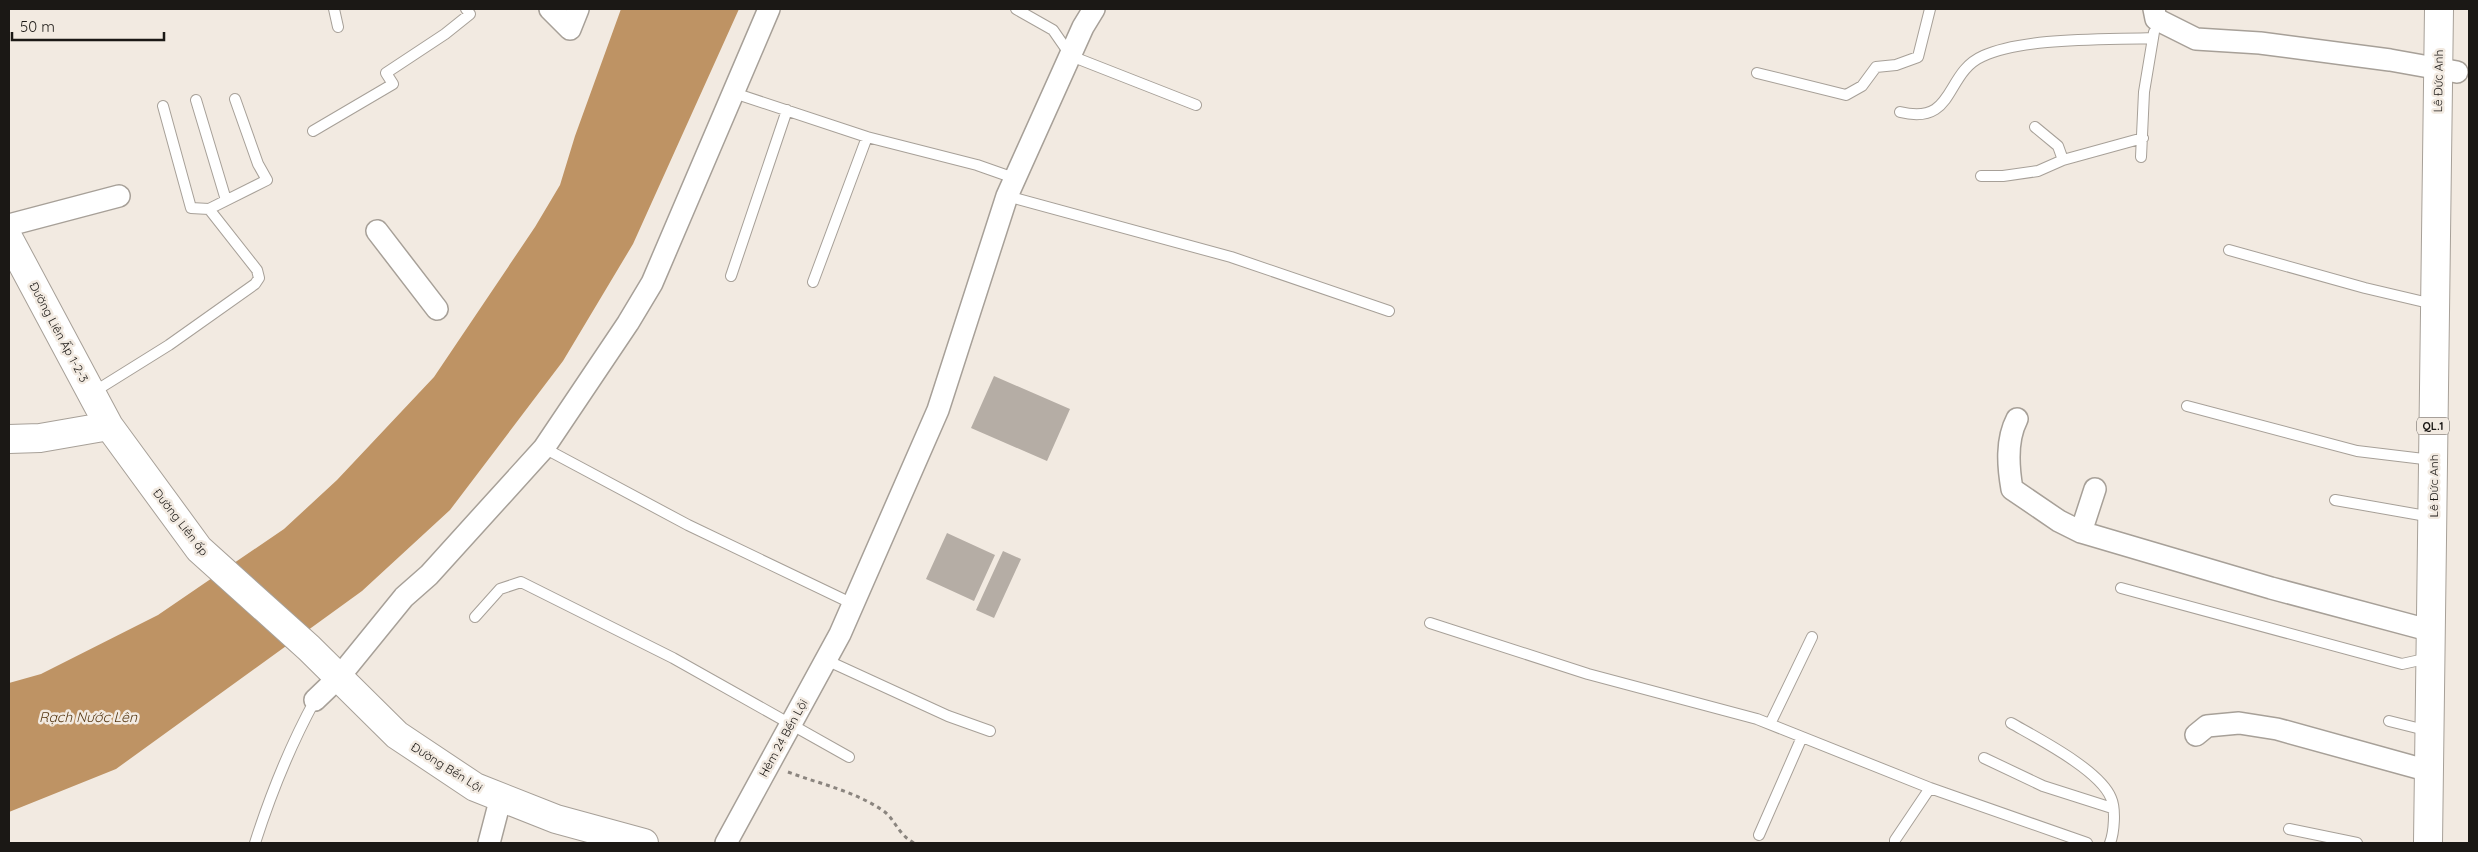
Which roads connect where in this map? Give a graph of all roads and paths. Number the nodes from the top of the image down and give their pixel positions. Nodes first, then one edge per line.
1 (334, 9) edge
2 (466, 9) edge
3 (550, 9) edge
4 (578, 9) edge
5 (769, 9) edge
6 (1016, 9) edge
7 (1094, 9) edge
8 (1930, 9) edge
9 (2439, 9) edge
10 (2458, 9) edge
11 (2154, 22) edge
12 (338, 27) dead end
13 (1071, 56) junction
14 (2448, 71) junction
15 (1757, 74) dead end
16 (734, 93) junction
17 (235, 99) dead end
18 (196, 100) dead end
19 (1196, 105) dead end
20 (163, 106) dead end
21 (787, 110) junction
22 (1900, 112) dead end
23 (2035, 127) dead end
24 (313, 131) dead end
25 (867, 137) junction
26 (2142, 138) junction
27 (2140, 157) dead end
28 (2063, 160) junction
29 (1981, 176) dead end
30 (1011, 187) junction
31 (119, 196) dead end
32 (226, 200) junction
33 (209, 208) junction
34 (9, 225) edge
35 (377, 231) dead end
36 (9, 239) edge
37 (2229, 250) dead end
38 (731, 276) dead end
39 (813, 282) dead end
40 (2436, 305) junction
41 (437, 309) dead end
42 (1389, 311) dead end
43 (92, 393) junction
44 (2187, 406) dead end
45 (2017, 419) dead end
46 (109, 426) junction
47 (9, 439) edge
48 (544, 448) junction
49 (2433, 460) junction
50 (2095, 489) dead end
51 (2335, 500) dead end
52 (2433, 518) junction
53 (2081, 532) junction
54 (2121, 588) dead end
55 (853, 604) junction
56 (475, 616) dead end
57 (1430, 623) dead end
58 (1812, 637) dead end
59 (2432, 644) junction
60 (309, 648) joint
61 (826, 660) junction
62 (339, 677) junction
63 (315, 700) joint
64 (2389, 721) dead end
65 (2011, 723) dead end
66 (1770, 724) junction
67 (790, 726) junction
68 (990, 731) dead end
69 (2429, 731) junction
70 (2196, 735) dead end
71 (1802, 737) junction
72 (848, 756) dead end
73 (1984, 758) dead end
74 (769, 764) junction
75 (2429, 771) junction
76 (1930, 788) junction
77 (501, 797) junction
78 (2112, 808) junction
79 (2290, 829) dead end
80 (1759, 835) dead end
81 (2434, 841) edge
82 (255, 843) edge
83 (488, 843) edge
84 (644, 843) edge
85 (726, 843) edge
86 (914, 843) edge
87 (1895, 843) edge
88 (2087, 843) edge
89 (2110, 843) edge
90 (2357, 843) edge

1 - 12 lane
2 - 24 lane
3 - 4 street
5 - 16 street
6 - 13 lane
7 - 13 street, Hẻm 24 Bến Lội
8 - 15 lane
9 - 14 main road, Lê Đức Anh / QL.1
10 - 14 main road, Lê Đức Anh / QL.1
11 - 14 street
11 - 22 lane
11 - 26 lane
13 - 19 lane
13 - 30 street, Hẻm 24 Bến Lội
14 - 40 main road, Lê Đức Anh / QL.1
14 - 81 main road, Lê Đức Anh / QL.1
16 - 21 lane
16 - 48 street
17 - 32 lane
18 - 32 lane
20 - 33 lane
21 - 25 lane
21 - 38 lane
23 - 28 lane
25 - 30 lane
25 - 39 lane
26 - 27 lane
26 - 28 lane
28 - 29 lane
30 - 42 lane
30 - 55 street, Hẻm 24 Bến Lội
31 - 34 street
32 - 33 lane
33 - 43 lane
35 - 41 street
36 - 43 main road, Đường Liên Ấp 1-2-3
37 - 40 lane
40 - 49 main road, Lê Đức Anh / QL.1
43 - 46 main road, Đường Liên Ấp 1-2-3
44 - 49 lane
45 - 53 street
46 - 47 main road
46 - 60 main road, Đường Liên ấp
48 - 55 lane
48 - 62 street
49 - 52 main road, Lê Đức Anh / QL.1
50 - 53 street
51 - 52 lane
52 - 59 main road, Lê Đức Anh / QL.1
53 - 59 street
54 - 59 lane
55 - 61 street, Hẻm 24 Bến Lội
56 - 67 lane
57 - 66 lane
58 - 66 lane
59 - 69 main road, Lê Đức Anh / QL.1
60 - 62 main road, Đường Bến Lội
61 - 67 street, Hẻm 24 Bến Lội
61 - 68 lane
62 - 63 street
62 - 77 main road, Đường Bến Lội
63 - 82 lane
64 - 69 lane
65 - 78 lane
66 - 71 lane
67 - 72 lane
67 - 74 street, Hẻm 24 Bến Lội
69 - 75 main road, Lê Đức Anh / QL.1
70 - 75 street
71 - 76 lane
71 - 80 lane
73 - 78 lane
74 - 85 street, Hẻm 24 Bến Lội
74 - 86 path
75 - 81 main road, Lê Đức Anh / QL.1
76 - 87 lane
76 - 88 lane
77 - 83 street
77 - 84 main road, Đường Bến Lội
78 - 89 lane
79 - 90 lane

